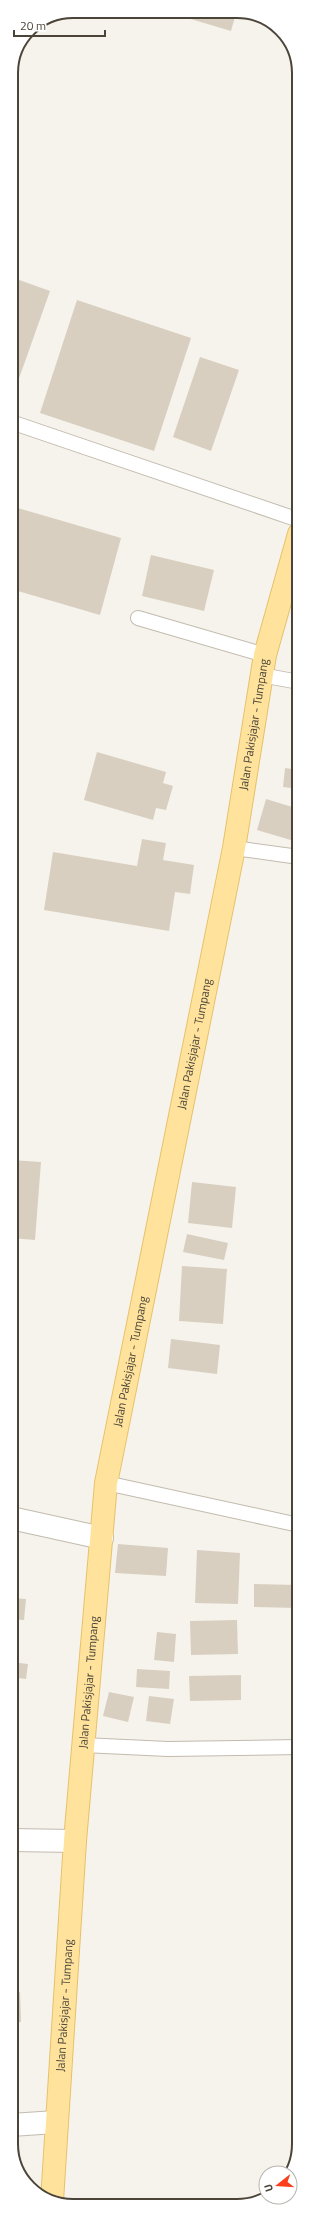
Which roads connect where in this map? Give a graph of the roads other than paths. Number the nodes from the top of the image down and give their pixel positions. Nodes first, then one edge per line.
1 (18, 424) edge
2 (292, 518) edge
3 (292, 559) edge
4 (138, 618) dead end
5 (263, 665) junction
6 (292, 679) edge
7 (234, 848) junction
8 (292, 856) edge
9 (106, 1483) junction
10 (18, 1520) edge
11 (292, 1523) edge
12 (102, 1538) junction
13 (84, 1745) junction
14 (292, 1747) edge
15 (18, 1840) edge
16 (75, 1841) junction
17 (56, 2122) junction
18 (18, 2125) edge
19 (52, 2195) edge

1 - 2 lane
3 - 5 main road, Jalan Pakisjajar - Tumpang
4 - 5 lane
5 - 6 lane
5 - 7 main road, Jalan Pakisjajar - Tumpang
7 - 8 lane
7 - 9 main road, Jalan Pakisjajar - Tumpang
9 - 11 lane
9 - 12 main road, Jalan Pakisjajar - Tumpang
10 - 12 street
12 - 13 main road, Jalan Pakisjajar - Tumpang
13 - 14 lane
13 - 16 main road, Jalan Pakisjajar - Tumpang
15 - 16 street
16 - 17 main road, Jalan Pakisjajar - Tumpang
17 - 18 street
17 - 19 main road, Jalan Pakisjajar - Tumpang

